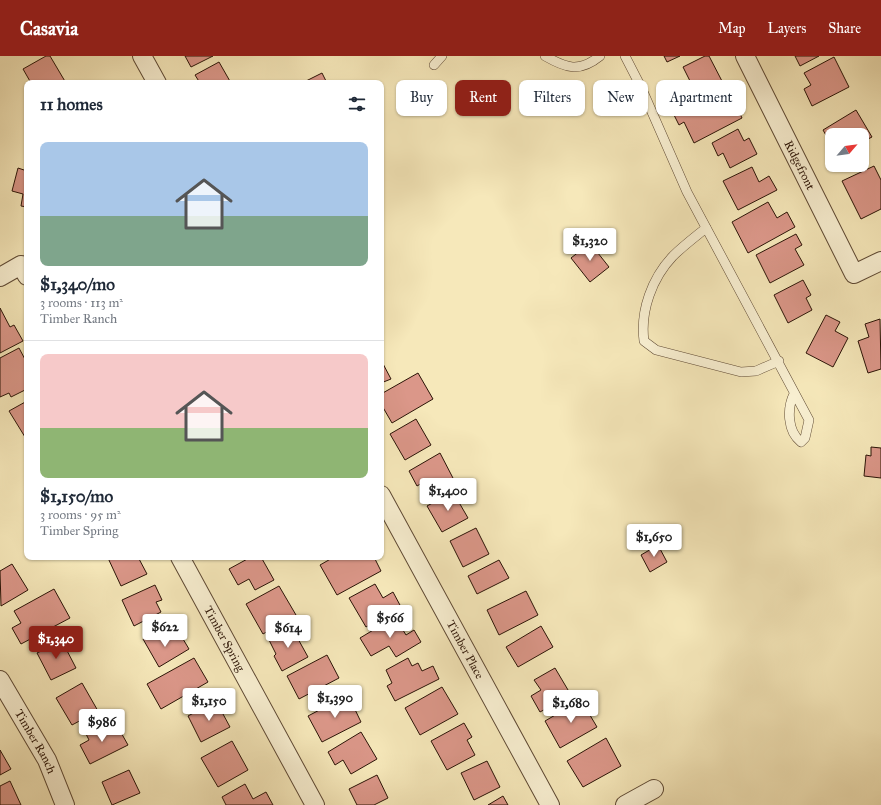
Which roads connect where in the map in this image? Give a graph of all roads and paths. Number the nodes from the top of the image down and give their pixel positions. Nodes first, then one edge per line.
1 (142, 56) edge
2 (442, 56) edge
3 (545, 56) edge
4 (600, 56) edge
5 (625, 56) edge
6 (744, 56) edge
7 (434, 64) dead end
8 (155, 80) edge
9 (706, 228) junction
10 (881, 261) edge
11 (24, 270) edge
12 (0, 277) edge
13 (779, 361) junction
14 (794, 394) dead end
15 (384, 501) edge
16 (182, 560) edge
17 (0, 680) edge
18 (654, 789) dead end
19 (65, 805) edge
20 (316, 805) edge
21 (550, 805) edge
22 (625, 805) edge

1 - 8 street
2 - 7 lane
3 - 4 lane
5 - 9 lane
6 - 10 street, Ridgefront
9 - 13 lane
9 - 13 lane
11 - 12 street
13 - 14 lane
15 - 21 street, Timber Place
16 - 20 street, Timber Spring
17 - 19 street, Timber Ranch
18 - 22 street

